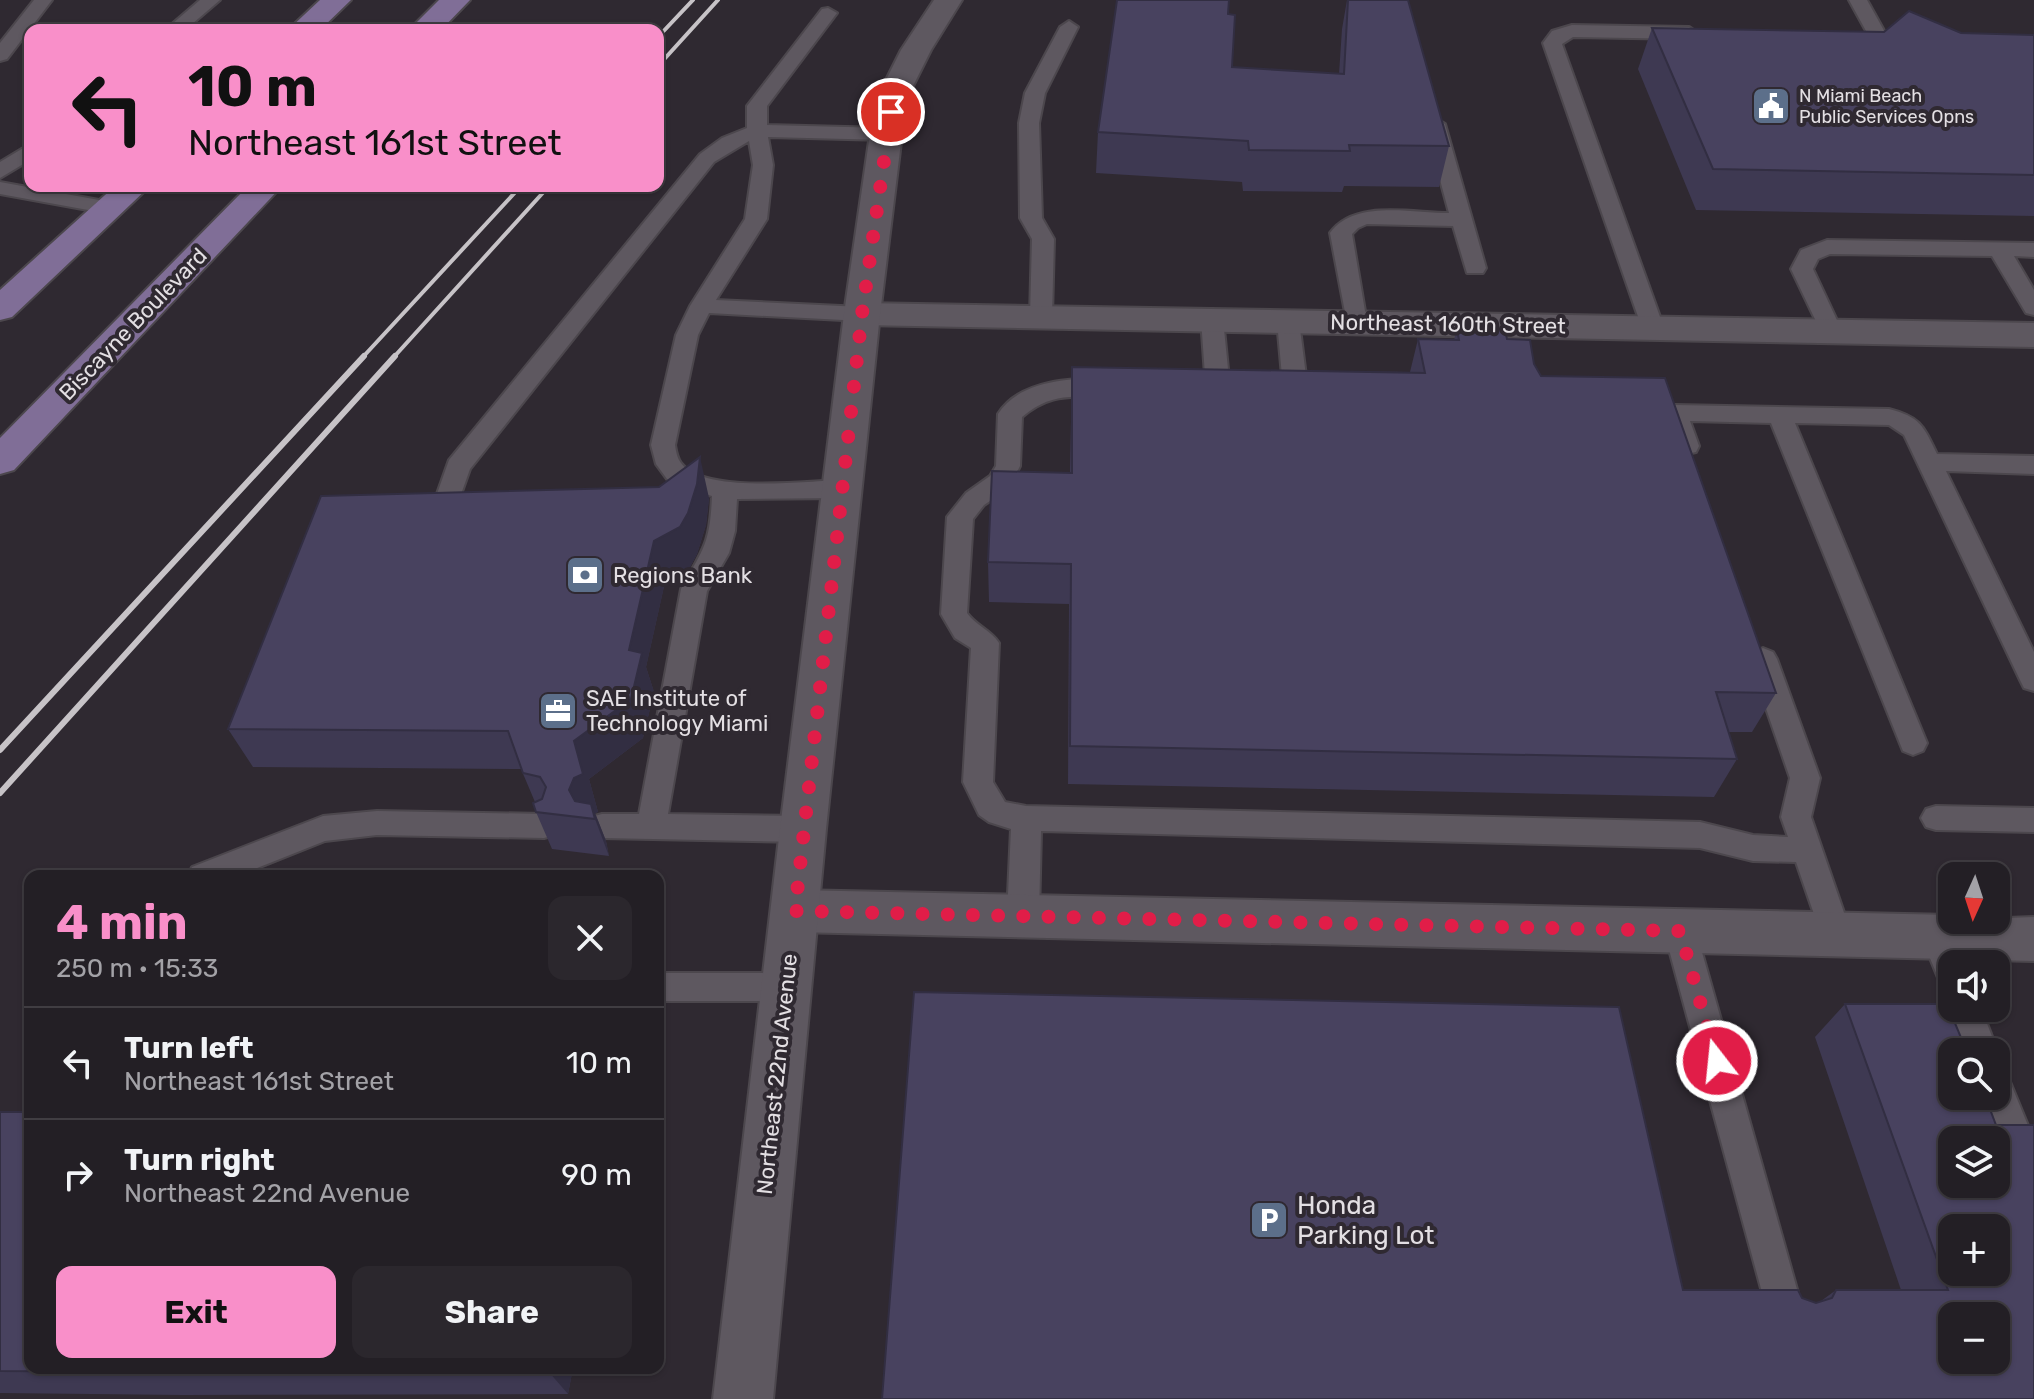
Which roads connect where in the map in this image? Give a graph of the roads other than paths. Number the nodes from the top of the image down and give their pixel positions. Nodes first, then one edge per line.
1 (43, 0) edge
2 (211, 0) edge
3 (337, 0) edge
4 (456, 0) edge
5 (948, 0) edge
6 (1858, 0) edge
7 (828, 13) dead end
8 (24, 24) edge
9 (24, 24) edge
10 (181, 24) edge
11 (310, 24) edge
12 (430, 24) edge
13 (1069, 27) dead end
14 (1710, 33) edge
15 (1848, 35) edge
16 (0, 55) edge
17 (1429, 102) edge
18 (757, 131) junction
19 (886, 134) junction
20 (24, 156) edge
21 (1, 177) edge
22 (24, 181) edge
23 (92, 192) edge
24 (260, 192) edge
25 (122, 197) edge
26 (1461, 220) junction
27 (1999, 250) junction
28 (2034, 250) edge
29 (1475, 268) dead end
30 (701, 306) junction
31 (2034, 308) edge
32 (0, 309) edge
33 (862, 314) junction
34 (1041, 317) junction
35 (1212, 319) junction
36 (1288, 321) junction
37 (1356, 323) junction
38 (1653, 328) junction
39 (1831, 331) junction
40 (2034, 335) edge
41 (1131, 387) edge
42 (1189, 388) edge
43 (1218, 389) junction
44 (1780, 415) junction
45 (0, 461) edge
46 (1929, 462) junction
47 (2034, 465) edge
48 (1696, 471) edge
49 (725, 489) junction
50 (842, 489) junction
51 (440, 522) edge
52 (1753, 632) edge
53 (2034, 680) edge
54 (1913, 743) dead end
55 (1026, 818) junction
56 (1936, 818) dead end
57 (2034, 820) edge
58 (544, 826) edge
59 (602, 826) dead end
60 (651, 827) junction
61 (803, 829) junction
62 (1807, 850) junction
63 (218, 870) edge
64 (795, 911) junction
65 (1023, 916) junction
66 (1680, 931) junction
67 (1835, 933) junction
68 (2034, 939) edge
69 (1972, 950) edge
70 (1938, 954) edge
71 (664, 987) edge
72 (786, 987) junction
73 (2005, 1110) edge
74 (2020, 1148) edge
75 (1784, 1307) edge
76 (743, 1399) edge

1 - 8 lane
2 - 10 lane
3 - 11 main road
4 - 12 main road
5 - 19 street, Northeast 22nd Avenue
6 - 15 lane
7 - 18 lane
9 - 16 lane
13 - 34 lane
14 - 38 lane
17 - 26 lane
18 - 19 lane
18 - 30 lane
18 - 51 lane
19 - 33 street, Northeast 22nd Avenue
20 - 21 lane
21 - 22 lane
23 - 25 lane
24 - 45 main road, Biscayne Boulevard
25 - 32 main road
26 - 29 lane
26 - 37 lane
27 - 28 lane
27 - 31 lane
27 - 39 lane
30 - 33 lane
30 - 49 lane
33 - 34 street, Northeast 160th Street
33 - 50 street, Northeast 22nd Avenue
34 - 35 street, Northeast 160th Street
35 - 36 street, Northeast 160th Street
35 - 43 lane
36 - 37 street, Northeast 160th Street
36 - 43 lane
37 - 38 street, Northeast 160th Street
38 - 39 street, Northeast 160th Street
39 - 40 street, Northeast 160th Street
41 - 55 lane
42 - 43 lane
44 - 46 lane
44 - 48 lane
44 - 54 lane
46 - 47 lane
46 - 53 lane
49 - 50 lane
49 - 60 lane
50 - 61 street, Northeast 22nd Avenue
52 - 62 lane
55 - 62 lane
55 - 65 lane
56 - 57 lane
58 - 63 lane
59 - 60 lane
60 - 61 lane
61 - 64 street, Northeast 22nd Avenue
62 - 67 lane
64 - 65 street
64 - 72 street, Northeast 22nd Avenue
65 - 66 street
66 - 67 street
66 - 75 lane
67 - 70 street
68 - 69 street
71 - 72 lane
72 - 76 street, Northeast 22nd Avenue
73 - 74 lane

